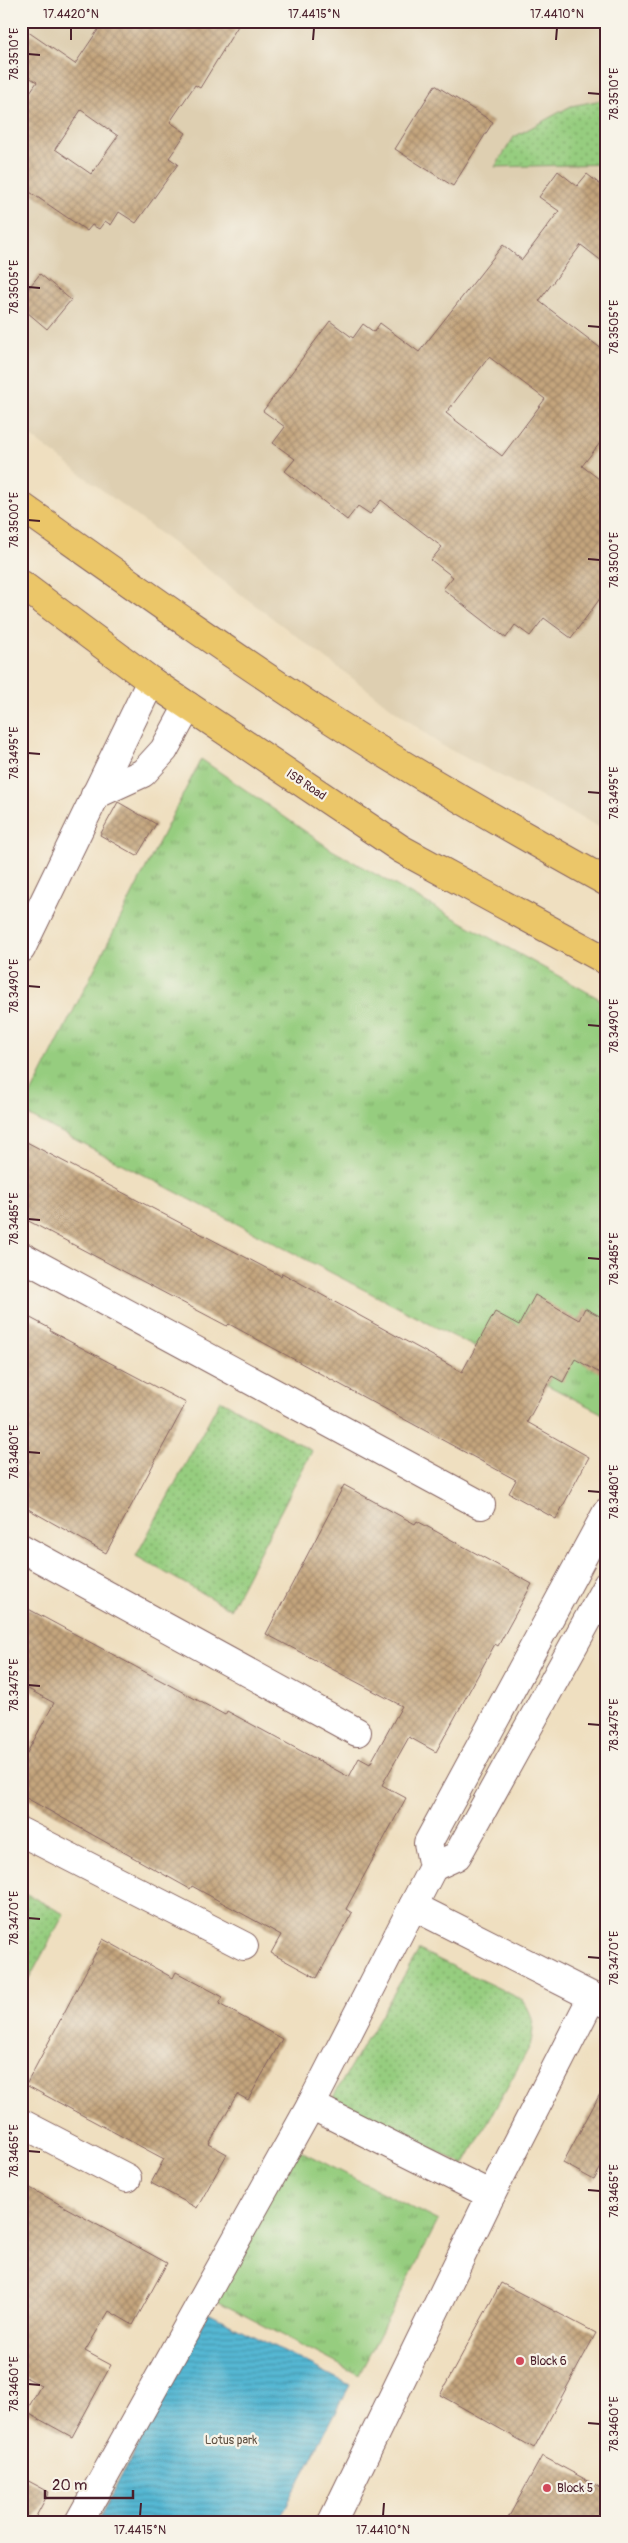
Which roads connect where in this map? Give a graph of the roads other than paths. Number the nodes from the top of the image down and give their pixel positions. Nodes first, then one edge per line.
1 (21, 506) edge
2 (21, 584) edge
3 (151, 681) junction
4 (188, 706) junction
5 (96, 795) junction
6 (607, 882) edge
7 (21, 949) edge
8 (607, 961) edge
9 (21, 1256) edge
10 (481, 1505) dead end
11 (607, 1512) edge
12 (21, 1548) edge
13 (607, 1585) edge
14 (357, 1732) dead end
15 (21, 1832) edge
16 (433, 1867) junction
17 (413, 1906) junction
18 (244, 1946) dead end
19 (599, 2001) edge
20 (311, 2105) junction
21 (21, 2123) edge
22 (127, 2178) dead end
23 (491, 2195) junction
24 (340, 2519) edge
25 (79, 2522) edge

1 - 6 main road
2 - 3 main road, ISB Road
3 - 4 main road, ISB Road
3 - 5 street
4 - 5 street
4 - 8 main road, ISB Road
5 - 7 street
9 - 10 street
11 - 16 street
12 - 14 street
13 - 16 street
15 - 18 street
16 - 17 street
17 - 19 street
17 - 20 street
19 - 23 street
20 - 23 street
20 - 25 street
21 - 22 street
23 - 24 street

